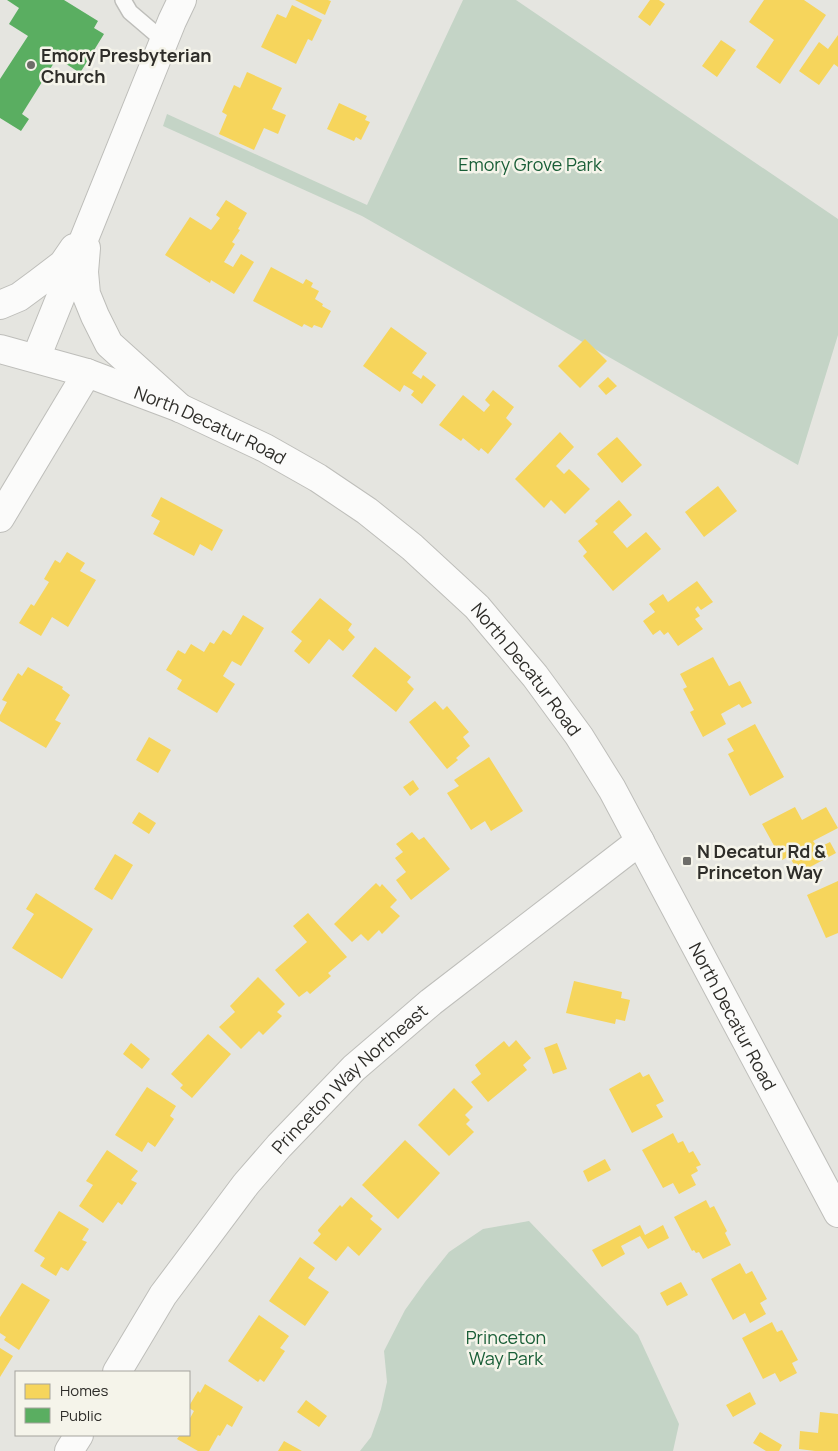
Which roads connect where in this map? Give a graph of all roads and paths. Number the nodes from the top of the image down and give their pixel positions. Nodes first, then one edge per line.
1 (123, 0) edge
2 (182, 0) edge
3 (164, 41) junction
4 (87, 229) junction
5 (0, 305) edge
6 (0, 349) edge
7 (36, 358) junction
8 (87, 373) junction
9 (180, 408) junction
10 (0, 518) edge
11 (640, 841) junction
12 (838, 1213) edge
13 (118, 1371) edge
14 (78, 1436) edge
15 (69, 1451) edge

1 - 3 lane
2 - 3 street
3 - 4 street
4 - 5 street
4 - 7 street
4 - 9 street
6 - 7 street, North Decatur Road
7 - 8 street, North Decatur Road
8 - 9 street, North Decatur Road
8 - 10 street
9 - 11 street, North Decatur Road
11 - 12 street, North Decatur Road
11 - 13 street, Princeton Way Northeast
14 - 15 street

